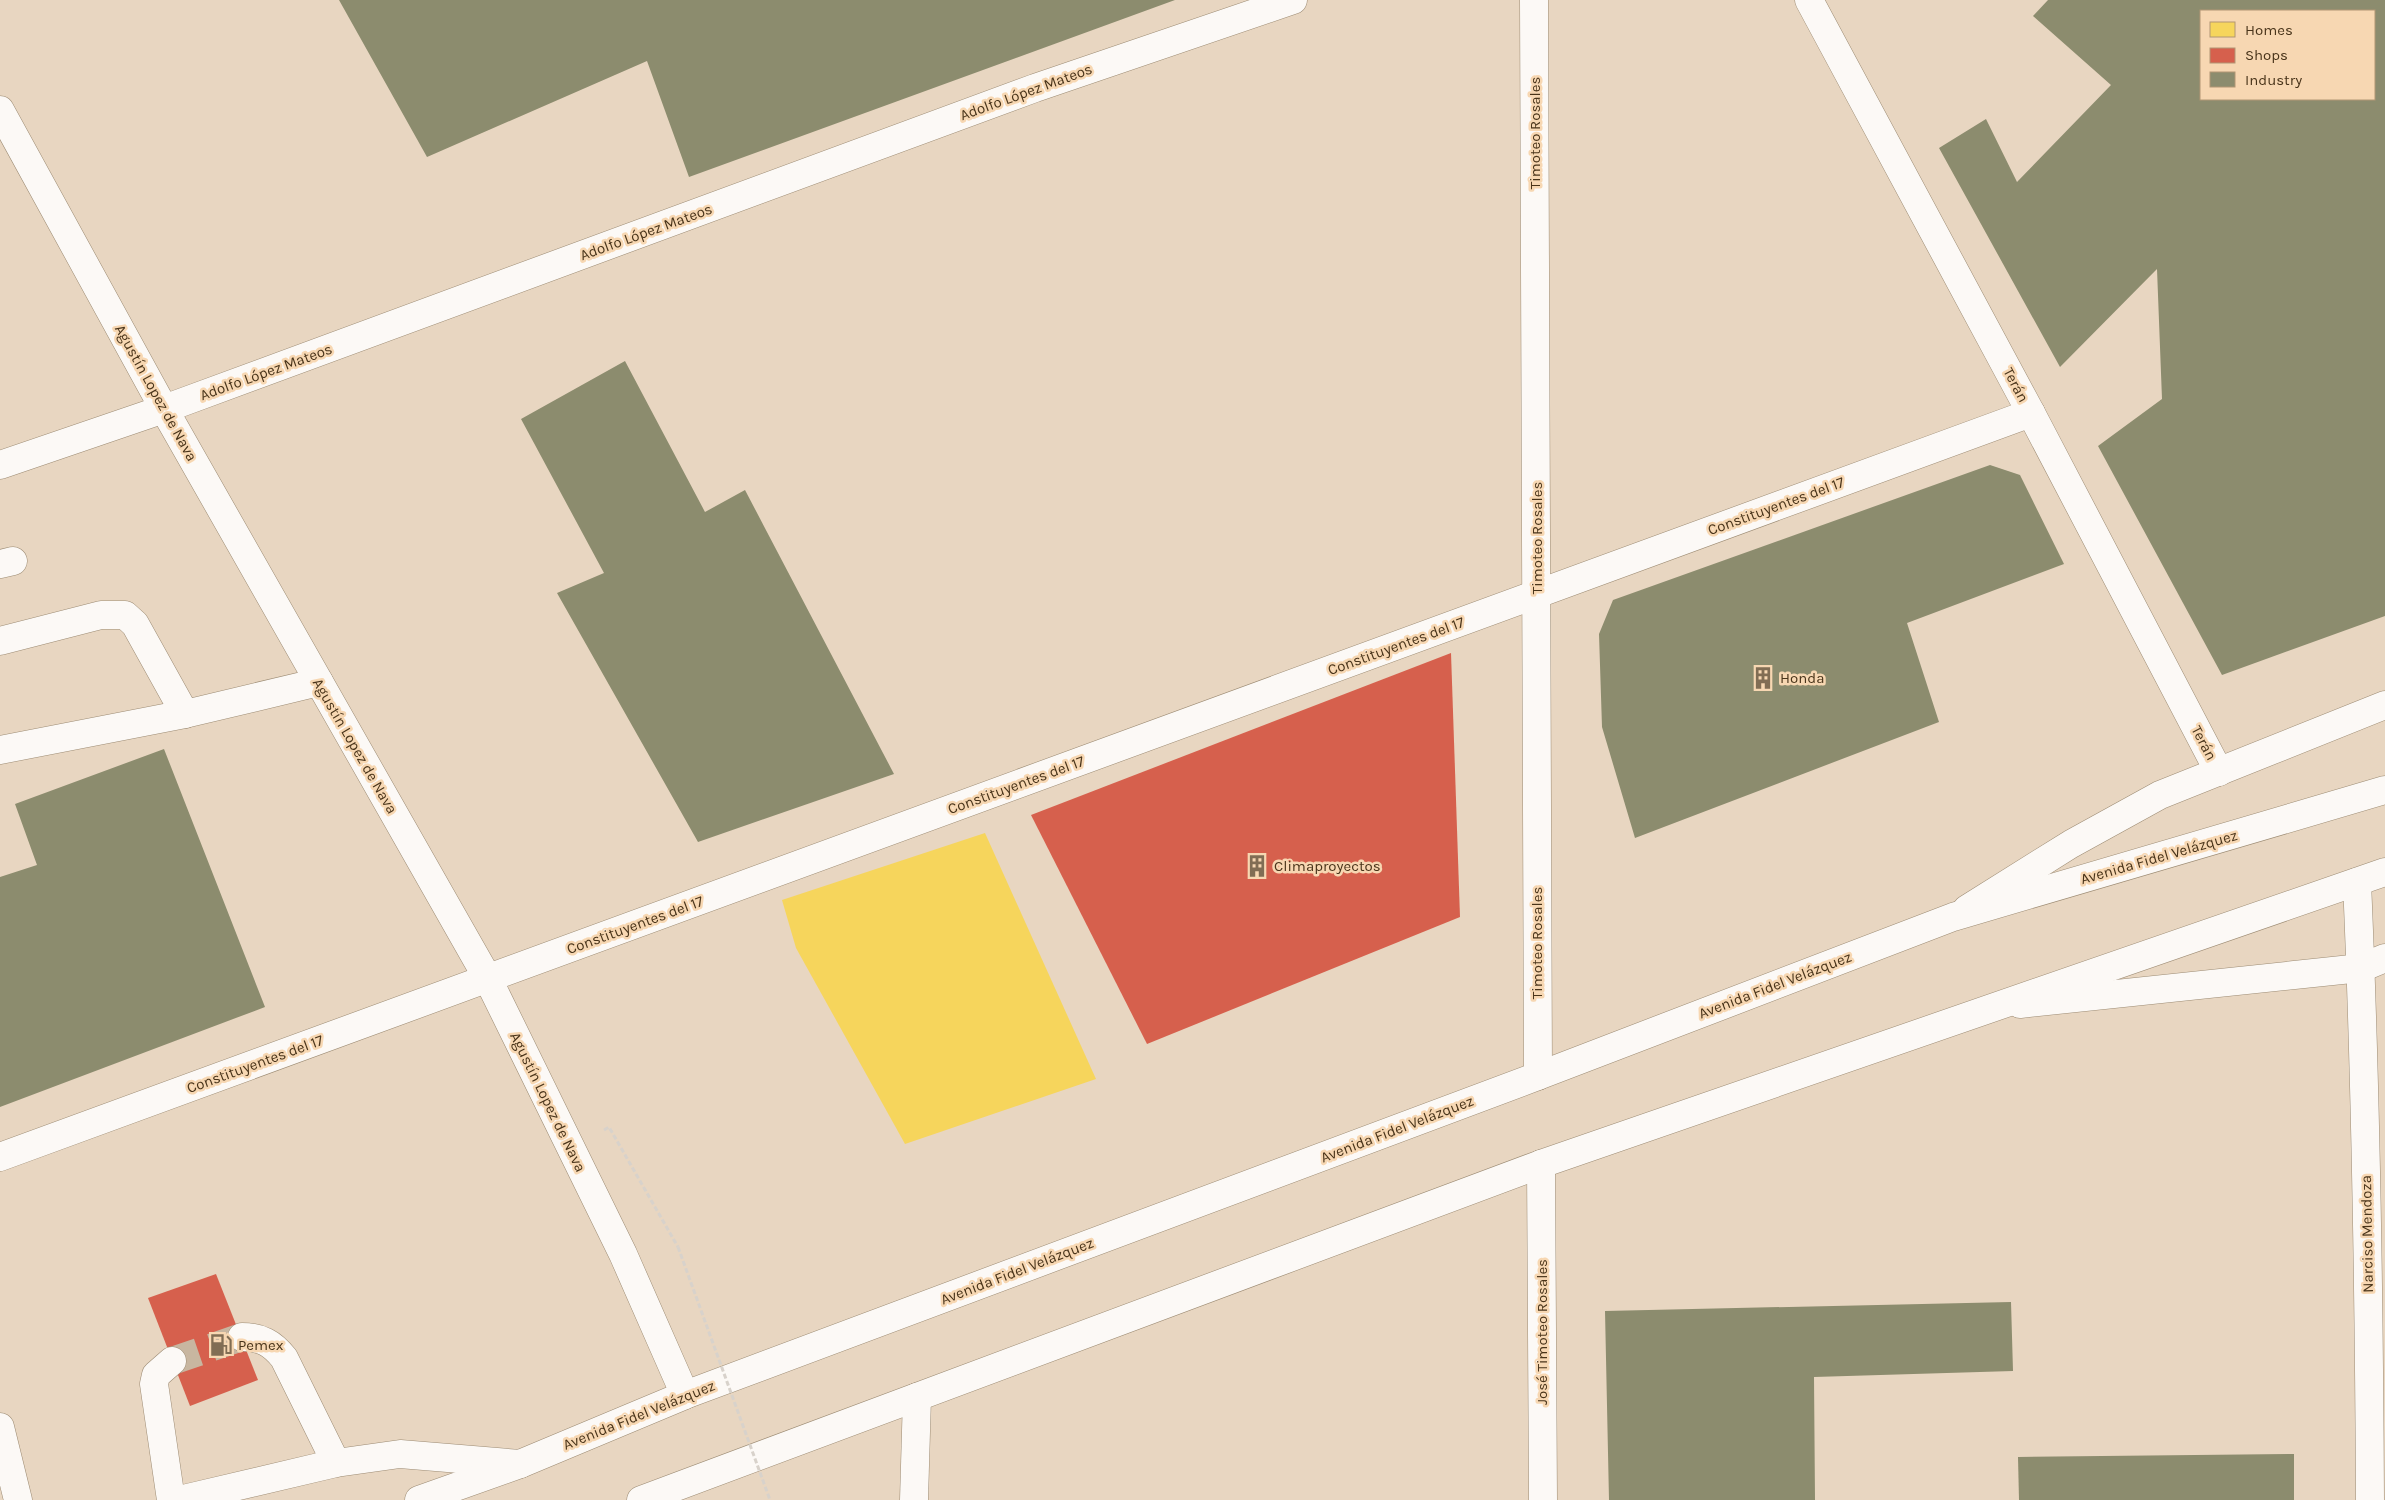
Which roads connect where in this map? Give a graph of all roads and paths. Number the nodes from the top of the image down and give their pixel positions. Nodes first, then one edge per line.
1 (1293, 0) edge
2 (1534, 0) edge
3 (1808, 0) edge
4 (0, 110) edge
5 (164, 409) junction
6 (2031, 413) junction
7 (0, 465) edge
8 (1537, 594) junction
9 (0, 642) edge
10 (319, 682) junction
11 (2385, 706) edge
12 (184, 714) junction
13 (0, 750) edge
14 (2220, 772) junction
15 (2385, 790) edge
16 (2385, 872) edge
17 (2356, 882) junction
18 (1953, 918) junction
19 (2373, 963) edge
20 (488, 979) junction
21 (2001, 1006) junction
22 (1538, 1076) junction
23 (0, 1157) edge
24 (1541, 1164) junction
25 (678, 1247) dead end
26 (242, 1337) tunnel mouth
27 (2377, 1349) edge
28 (172, 1361) tunnel mouth
29 (685, 1395) junction
30 (917, 1397) junction
31 (0, 1427) edge
32 (336, 1463) junction
33 (520, 1464) junction
34 (18, 1500) edge
35 (171, 1500) edge
36 (179, 1500) edge
37 (419, 1500) edge
38 (640, 1500) edge
39 (770, 1500) edge
40 (914, 1500) edge
41 (1543, 1500) edge
42 (2370, 1500) edge

1 - 5 main road, Adolfo López Mateos
2 - 8 main road, Timoteo Rosales
3 - 6 main road, Terán
4 - 5 main road, Agustín Lopez de Nava
5 - 7 main road, Adolfo López Mateos
5 - 10 main road, Agustín Lopez de Nava
6 - 8 main road, Constituyentes del 17
6 - 14 main road, Terán
8 - 20 main road, Constituyentes del 17
8 - 22 main road, Timoteo Rosales
9 - 12 main road
10 - 12 main road
10 - 20 main road, Agustín Lopez de Nava
11 - 14 main road
12 - 13 main road
14 - 18 main road
15 - 18 main road, Avenida Fidel Velázquez
16 - 17 main road
17 - 19 main road, Narciso Mendoza
17 - 21 main road
18 - 22 main road, Avenida Fidel Velázquez
19 - 21 main road
19 - 27 main road, Narciso Mendoza
20 - 23 main road, Constituyentes del 17
20 - 29 main road, Agustín Lopez de Nava
21 - 24 main road
22 - 29 main road, Avenida Fidel Velázquez
24 - 30 main road
24 - 41 main road, José Timoteo Rosales
25 - 39 path, bridge
26 - 32 main road
27 - 42 main road, Narciso Mendoza
28 - 35 main road
29 - 33 main road, Avenida Fidel Velázquez
30 - 38 main road
30 - 40 main road
31 - 34 main road
32 - 33 main road
32 - 36 main road
33 - 37 main road, Avenida Fidel Velázquez

